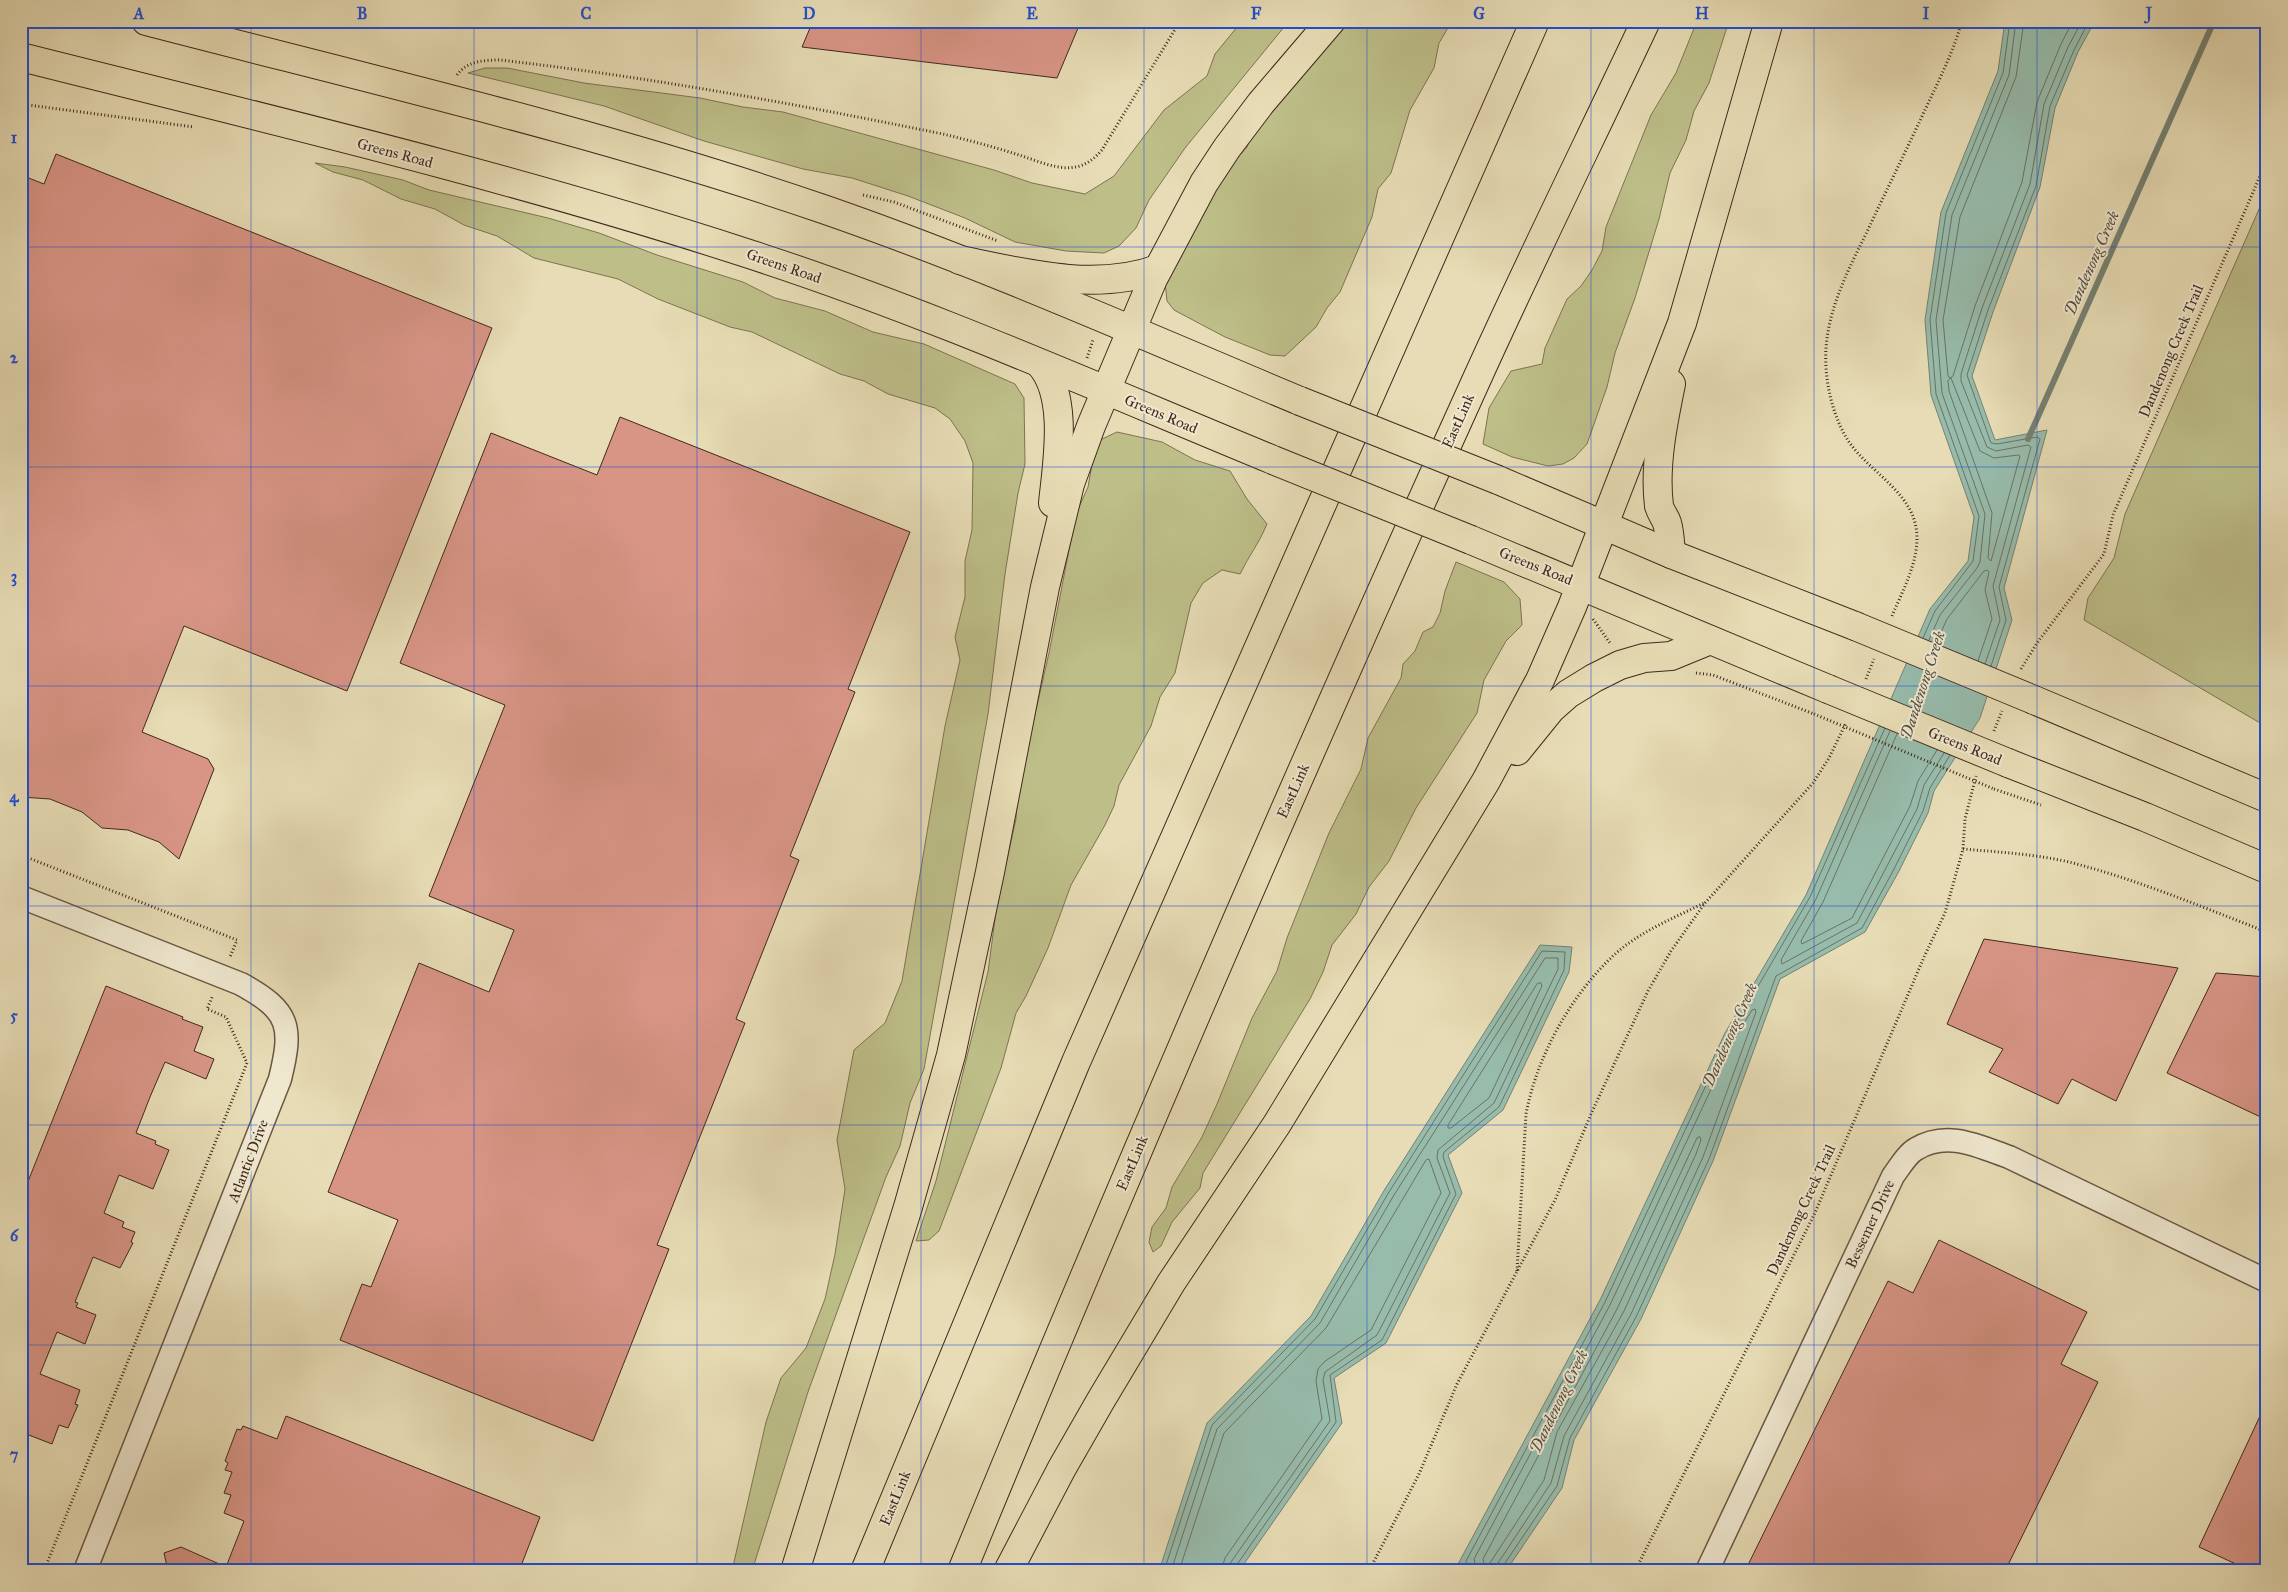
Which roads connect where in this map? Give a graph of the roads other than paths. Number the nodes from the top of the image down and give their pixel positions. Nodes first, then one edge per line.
1 (146, 21) edge
2 (1331, 21) edge
3 (1535, 21) edge
4 (1646, 21) edge
5 (1769, 21) edge
6 (21, 56) edge
7 (960, 260) junction
8 (1158, 269) junction
9 (1682, 323) junction
10 (1131, 331) junction
11 (1040, 364) junction
12 (1106, 391) junction
13 (1604, 524) junction
14 (1671, 554) junction
15 (1581, 584) junction
16 (1045, 587) junction
17 (1710, 640) junction
18 (1486, 782) junction
19 (2267, 798) edge
20 (2267, 870) edge
21 (21, 897) edge
22 (2267, 1281) edge
23 (86, 1571) edge
24 (795, 1571) edge
25 (865, 1571) edge
26 (962, 1571) edge
27 (1008, 1571) edge
28 (1707, 1571) edge

1 - 7 main road
2 - 8 main road
3 - 25 main road, EastLink
4 - 26 main road, EastLink
5 - 9 main road
6 - 11 main road, Greens Road
7 - 8 main road
7 - 10 main road
8 - 10 main road
9 - 13 main road
9 - 14 main road
10 - 12 main road
10 - 13 main road, bridge
11 - 12 main road, Greens Road
11 - 16 main road
12 - 15 main road, Greens Road, bridge
12 - 16 main road
13 - 14 main road
13 - 15 main road
14 - 19 main road, bridge
15 - 17 main road, Greens Road
15 - 18 main road
16 - 24 main road
17 - 18 main road
17 - 20 main road, Greens Road, bridge
18 - 27 main road
21 - 23 street, Atlantic Drive
22 - 28 street, Bessemer Drive

